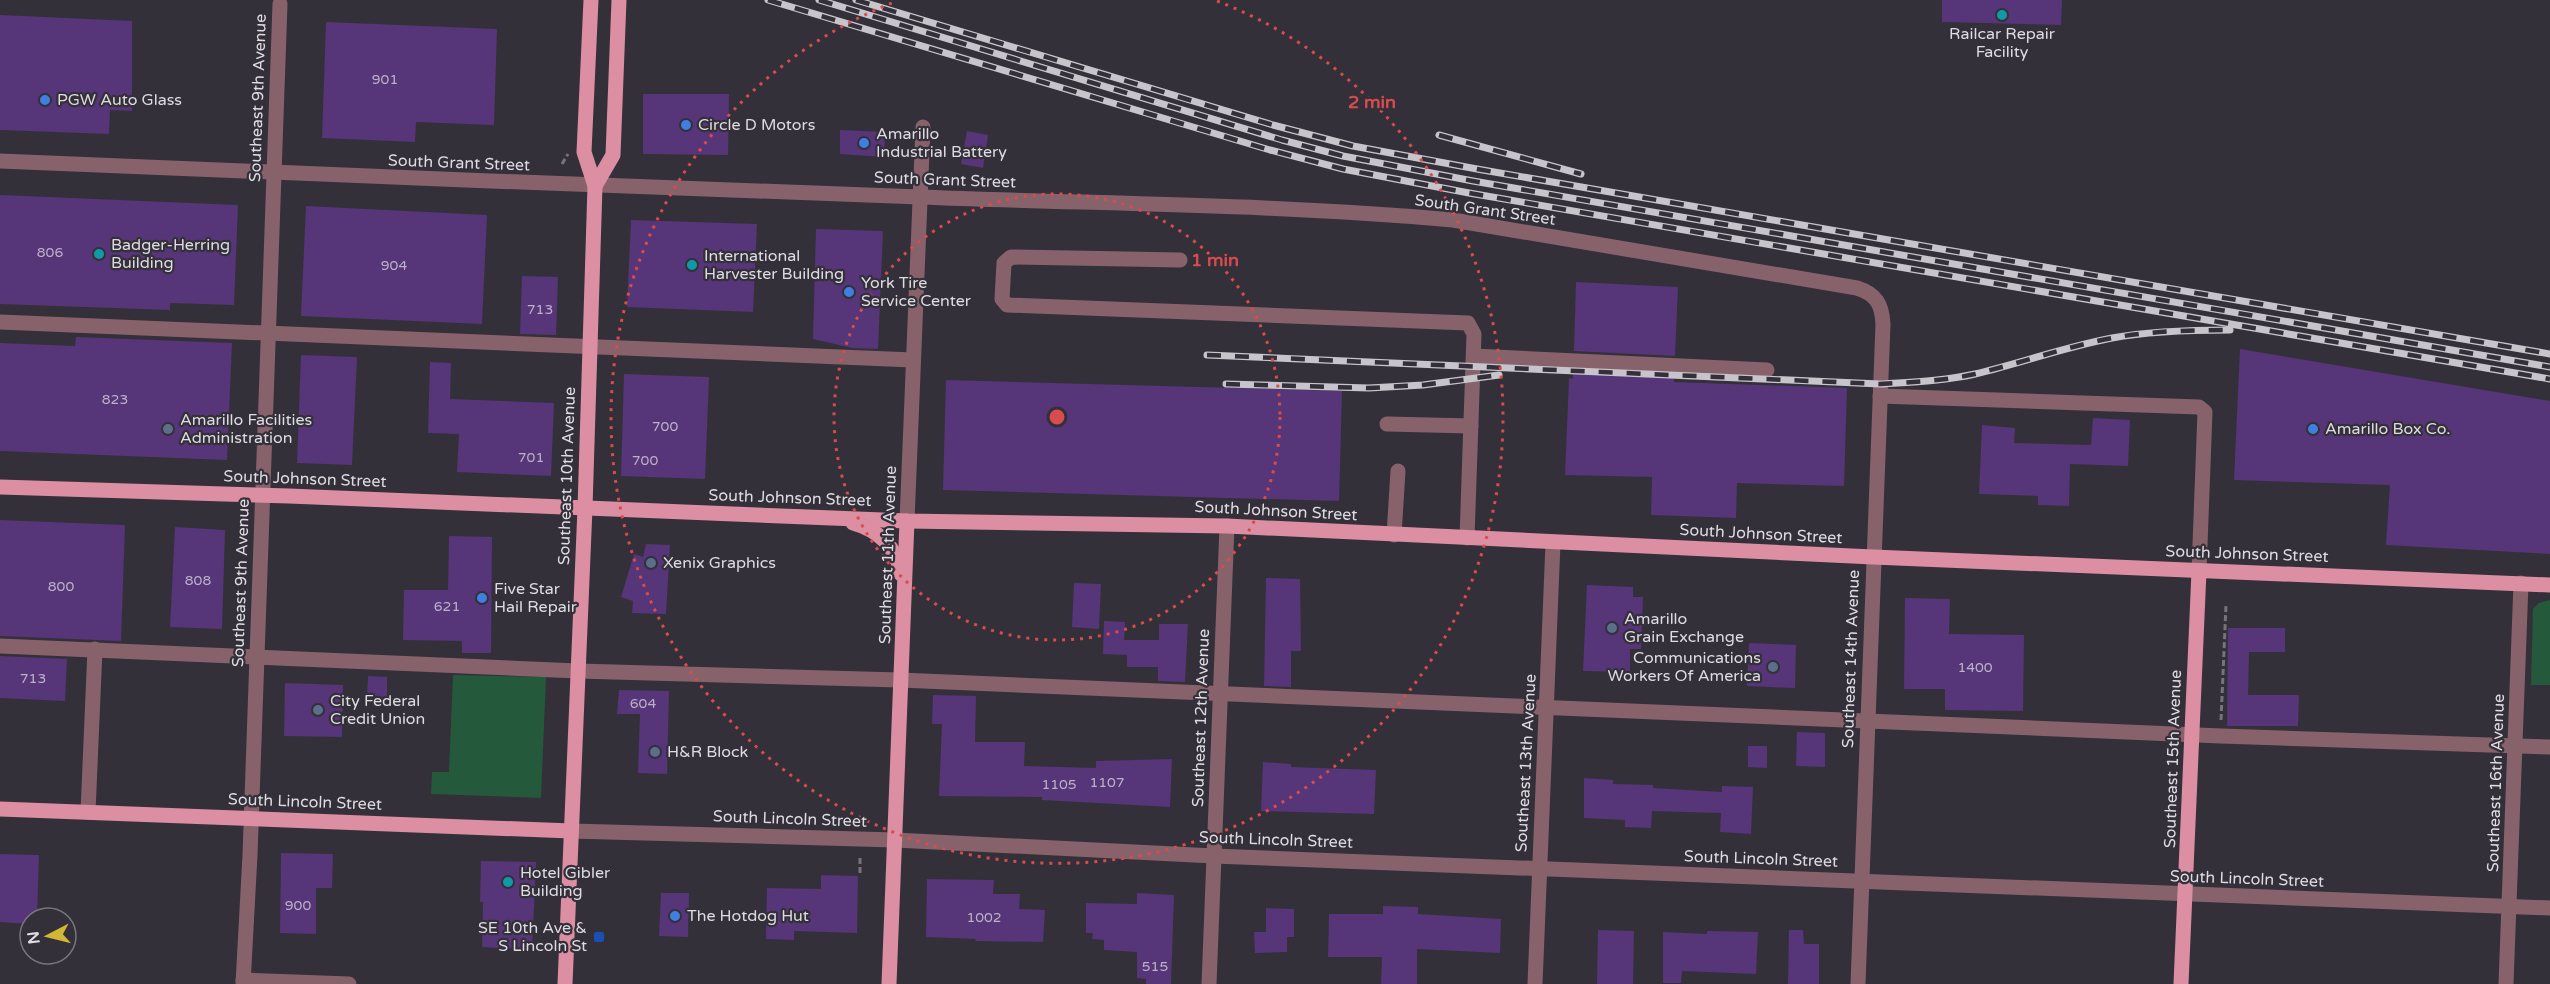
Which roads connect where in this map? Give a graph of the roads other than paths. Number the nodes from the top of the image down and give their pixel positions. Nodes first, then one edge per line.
1 (591, 0) edge
2 (619, 0) edge
3 (280, 4) dead end
4 (923, 127) dead end
5 (0, 161) edge
6 (273, 172) junction
7 (595, 186) junction
8 (920, 197) junction
9 (1180, 260) dead end
10 (1878, 301) joint
11 (0, 322) edge
12 (269, 332) junction
13 (589, 347) junction
14 (1474, 356) junction
15 (913, 360) junction
16 (1767, 370) dead end
17 (1880, 396) junction
18 (1387, 424) dead end
19 (1471, 426) junction
20 (1398, 471) dead end
21 (0, 487) edge
22 (263, 495) junction
23 (585, 508) junction
24 (833, 517) junction
25 (907, 521) junction
26 (1227, 526) junction
27 (1394, 535) junction
28 (1467, 538) junction
29 (1553, 543) junction
30 (1873, 557) junction
31 (2199, 571) junction
32 (2521, 584) junction
33 (2550, 585) edge
34 (904, 606) junction
35 (0, 646) edge
36 (95, 650) junction
37 (257, 656) junction
38 (578, 671) junction
39 (900, 680) junction
40 (1220, 693) junction
41 (1548, 708) junction
42 (1867, 720) junction
43 (2192, 734) junction
44 (2516, 746) junction
45 (2550, 747) edge
46 (0, 809) edge
47 (88, 812) junction
48 (251, 818) junction
49 (571, 831) junction
50 (895, 840) junction
51 (1214, 856) junction
52 (1540, 867) junction
53 (1861, 881) junction
54 (2185, 895) junction
55 (2509, 907) junction
56 (2550, 908) edge
57 (243, 982) edge
58 (349, 984) edge
59 (565, 984) edge
60 (889, 984) edge
61 (1209, 984) edge
62 (1535, 984) edge
63 (1858, 984) edge
64 (2181, 984) edge
65 (2506, 984) edge

1 - 7 main road, Southeast 10th Avenue
2 - 7 main road, Southeast 10th Avenue
3 - 6 street, Southeast 9th Avenue
4 - 8 street, Southeast 11th Avenue
5 - 6 street, South Grant Street
6 - 7 street, South Grant Street
6 - 12 street, Southeast 9th Avenue
7 - 8 street, South Grant Street
7 - 13 main road, Southeast 10th Avenue
8 - 10 street, South Grant Street
8 - 15 street, Southeast 11th Avenue
9 - 14 street
10 - 17 street, Southeast 14th Avenue
11 - 12 street
12 - 13 street
12 - 22 street, Southeast 9th Avenue
13 - 15 street
13 - 23 main road, Southeast 10th Avenue
14 - 16 street
14 - 19 street
15 - 25 street, Southeast 11th Avenue
17 - 30 street, Southeast 14th Avenue
17 - 31 street
18 - 19 street
19 - 28 street
20 - 27 street
21 - 22 main road, South Johnson Street
22 - 23 main road, South Johnson Street
22 - 37 street, Southeast 9th Avenue
23 - 24 main road, South Johnson Street
23 - 38 main road, Southeast 10th Avenue
24 - 25 main road, South Johnson Street
24 - 34 main road
25 - 26 main road, South Johnson Street
25 - 34 main road, Southeast 11th Avenue
26 - 27 main road, South Johnson Street
26 - 40 street, Southeast 12th Avenue
27 - 28 main road, South Johnson Street
28 - 29 main road, South Johnson Street
29 - 30 main road, South Johnson Street
29 - 41 street, Southeast 13th Avenue
30 - 31 main road, South Johnson Street
30 - 42 street, Southeast 14th Avenue
31 - 32 main road, South Johnson Street
31 - 43 main road, Southeast 15th Avenue
32 - 33 main road, South Johnson Street
32 - 44 street, Southeast 16th Avenue
34 - 39 main road, Southeast 11th Avenue
35 - 36 street
36 - 37 street
36 - 47 street
37 - 38 street
37 - 48 street, Southeast 9th Avenue
38 - 39 street
38 - 49 main road, Southeast 10th Avenue
39 - 40 street
39 - 50 main road, Southeast 11th Avenue
40 - 41 street
40 - 51 street, Southeast 12th Avenue
41 - 42 street
41 - 52 street, Southeast 13th Avenue
42 - 43 street
42 - 53 street, Southeast 14th Avenue
43 - 44 street
43 - 54 main road, Southeast 15th Avenue
44 - 45 street
44 - 55 street, Southeast 16th Avenue
46 - 47 main road, South Lincoln Street
47 - 48 main road, South Lincoln Street
48 - 49 main road, South Lincoln Street
48 - 57 street, Southeast 9th Avenue
49 - 50 street, South Lincoln Street
49 - 59 main road, Southeast 10th Avenue
50 - 51 street, South Lincoln Street
50 - 60 main road, Southeast 11th Avenue
51 - 52 street, South Lincoln Street
51 - 61 street, Southeast 12th Avenue
52 - 53 street, South Lincoln Street
52 - 62 street, Southeast 13th Avenue
53 - 54 street, South Lincoln Street
53 - 63 street, Southeast 14th Avenue
54 - 55 street, South Lincoln Street
54 - 64 main road, Southeast 15th Avenue
55 - 56 street, South Lincoln Street
55 - 65 street, Southeast 16th Avenue
57 - 58 street

